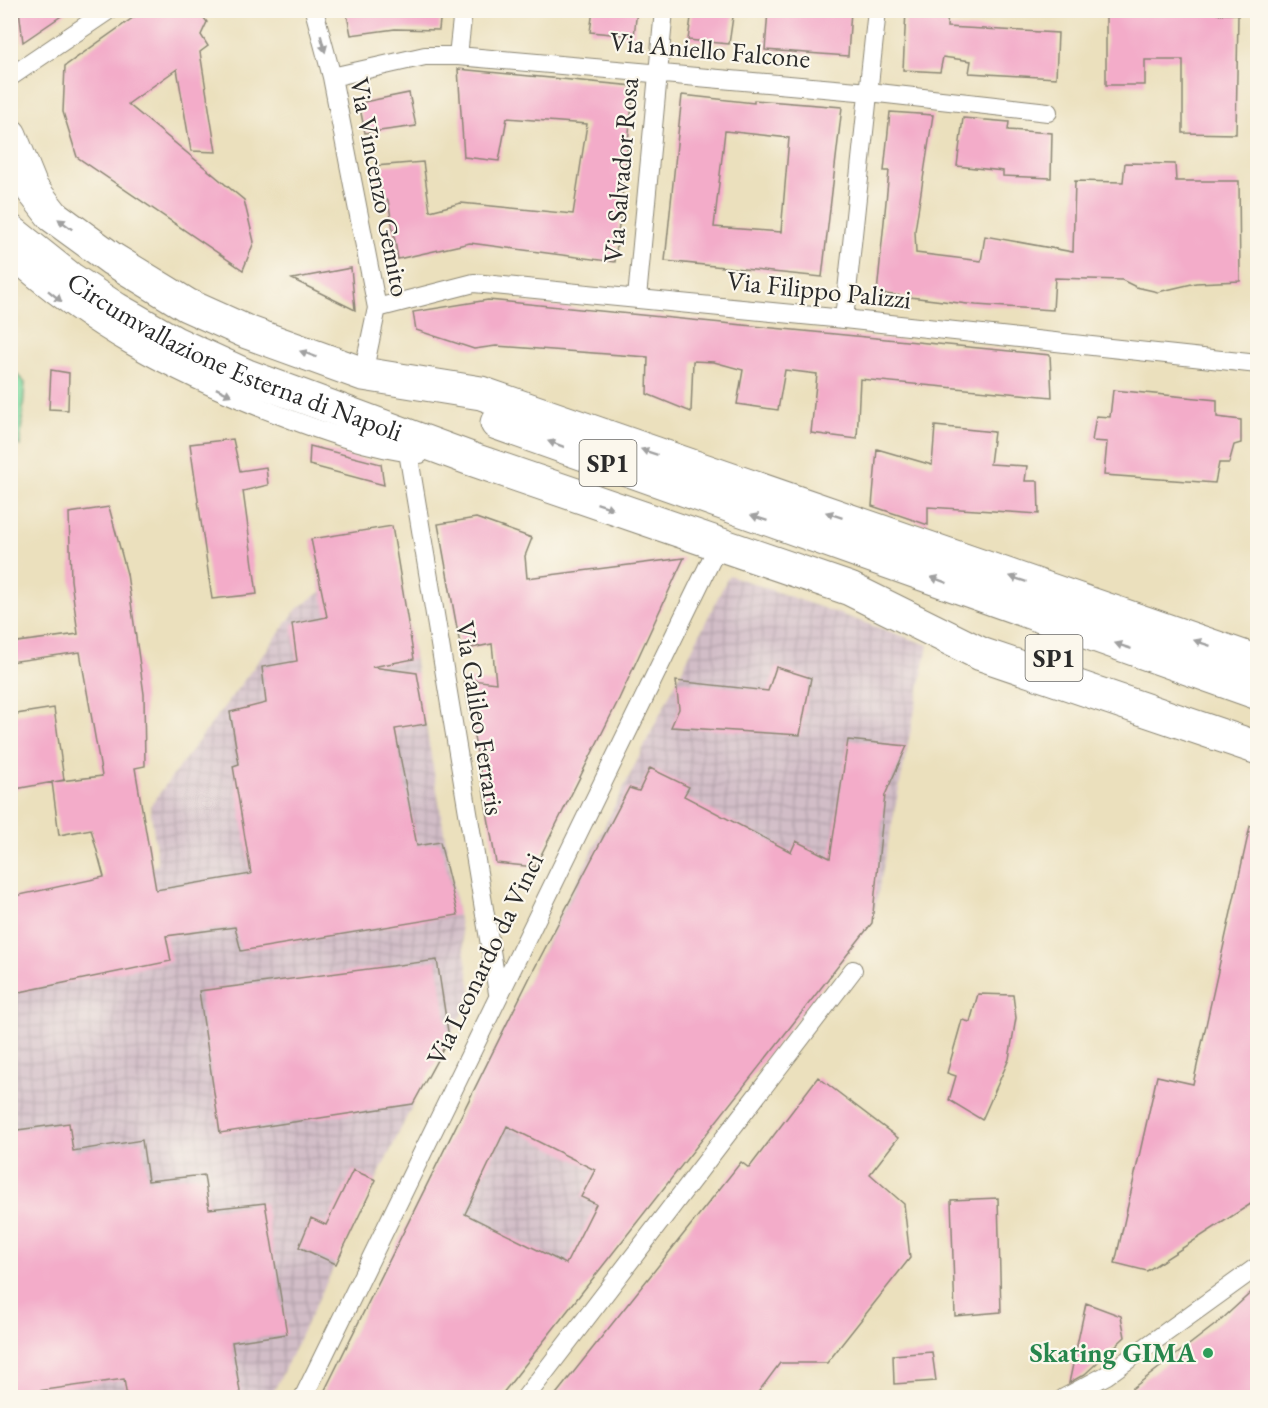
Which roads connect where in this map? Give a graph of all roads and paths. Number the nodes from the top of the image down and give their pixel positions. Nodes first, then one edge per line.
1 (110, 10) edge
2 (314, 10) edge
3 (463, 10) edge
4 (664, 10) edge
5 (877, 10) edge
6 (458, 56) junction
7 (657, 72) junction
8 (10, 77) edge
9 (332, 77) junction
10 (869, 92) junction
11 (10, 111) edge
12 (1048, 112) dead end
13 (10, 134) edge
14 (10, 231) edge
15 (10, 258) edge
16 (637, 298) junction
17 (378, 308) junction
18 (844, 319) junction
19 (1257, 364) edge
20 (363, 374) junction
21 (408, 452) junction
22 (471, 459) junction
23 (718, 546) junction
24 (850, 590) junction
25 (1257, 662) edge
26 (1257, 693) edge
27 (1257, 726) edge
28 (1257, 748) edge
29 (853, 970) dead end
30 (498, 993) junction
31 (1257, 1266) edge
32 (303, 1398) edge
33 (525, 1398) edge
34 (1064, 1398) edge

1 - 8 street
2 -> 9 street, Via Vincenzo Gemito
3 - 6 street
4 - 7 street, Via Salvador Rosa
5 - 10 street
6 - 7 street, Via Aniello Falcone
6 - 9 street, Via Aniello Falcone
7 - 10 street, Via Aniello Falcone
7 - 16 street, Via Salvador Rosa
9 - 17 street, Via Vincenzo Gemito
10 - 12 street, Via Aniello Falcone
10 - 18 street
11 - 13 highway, Circumvallazione Esterna di Napoli
20 -> 13 highway, Circumvallazione Esterna di Napoli
14 - 22 highway, Circumvallazione Esterna di Napoli
15 -> 21 street
16 - 17 street, Via Filippo Palizzi
16 - 18 street, Via Filippo Palizzi
17 - 20 street, Via Vincenzo Gemito
18 - 19 street, Via Filippo Palizzi
25 -> 20 highway
26 -> 20 highway, Circumvallazione Esterna di Napoli / SP1
21 - 22 street
21 - 30 street, Via Galileo Ferraris
22 -> 23 highway, Circumvallazione Esterna di Napoli
23 - 24 highway, Circumvallazione Esterna di Napoli
23 - 30 street, Via Leonardo da Vinci
24 - 27 highway, SP1
24 - 28 highway
29 - 33 street
30 - 32 street, Via Leonardo da Vinci
31 - 34 street

